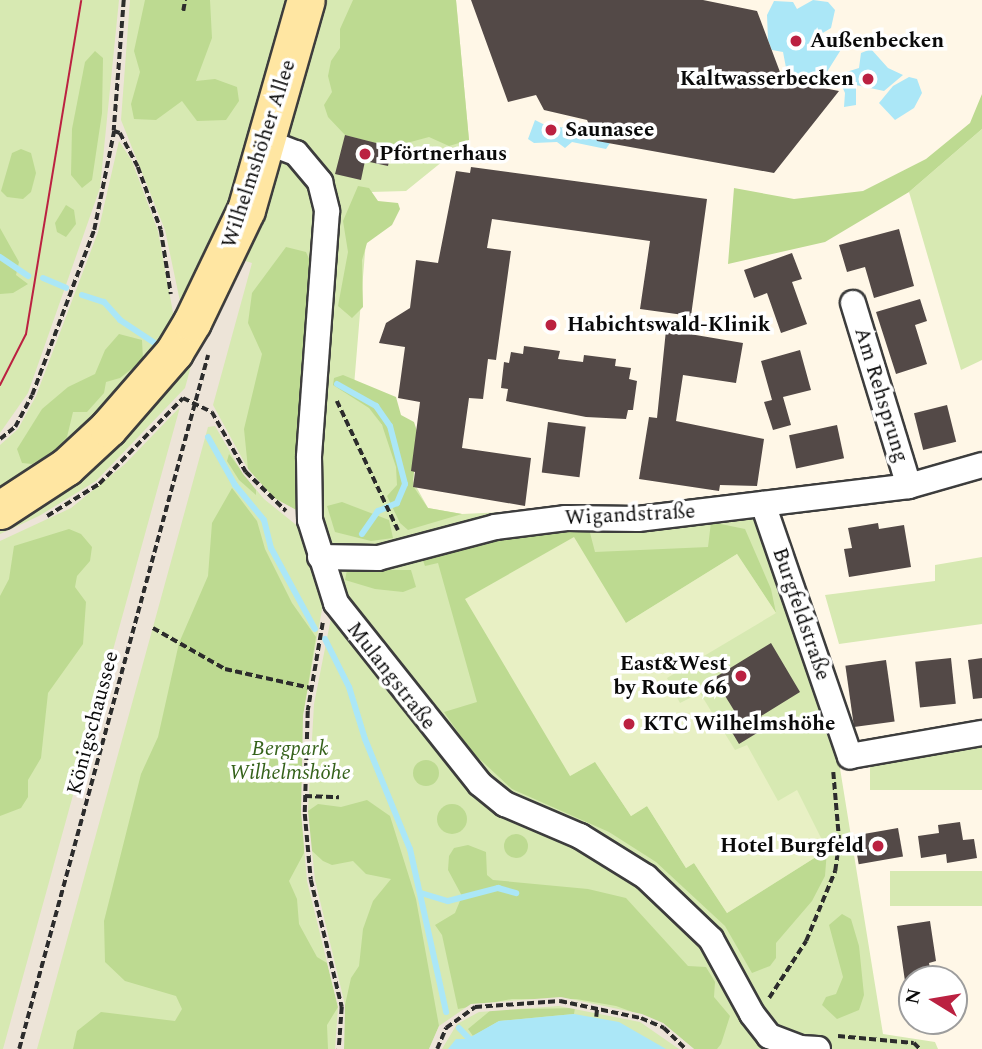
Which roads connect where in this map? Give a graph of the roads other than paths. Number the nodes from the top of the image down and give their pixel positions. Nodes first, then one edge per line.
1 (306, 0) edge
2 (267, 142) junction
3 (853, 303) dead end
4 (982, 465) edge
5 (909, 486) junction
6 (763, 504) junction
7 (0, 510) edge
8 (320, 557) junction
9 (982, 733) edge
10 (825, 1042) edge

1 - 2 main road, Wilhelmshöher Allee
2 - 7 main road, Wilhelmshöher Allee
2 - 8 street, Mulangstraße
3 - 5 street, Am Rehsprung
4 - 5 street, Wigandstraße
5 - 6 street, Wigandstraße
6 - 8 street, Wigandstraße
6 - 9 street, Burgfeldstraße
8 - 10 street, Mulangstraße

